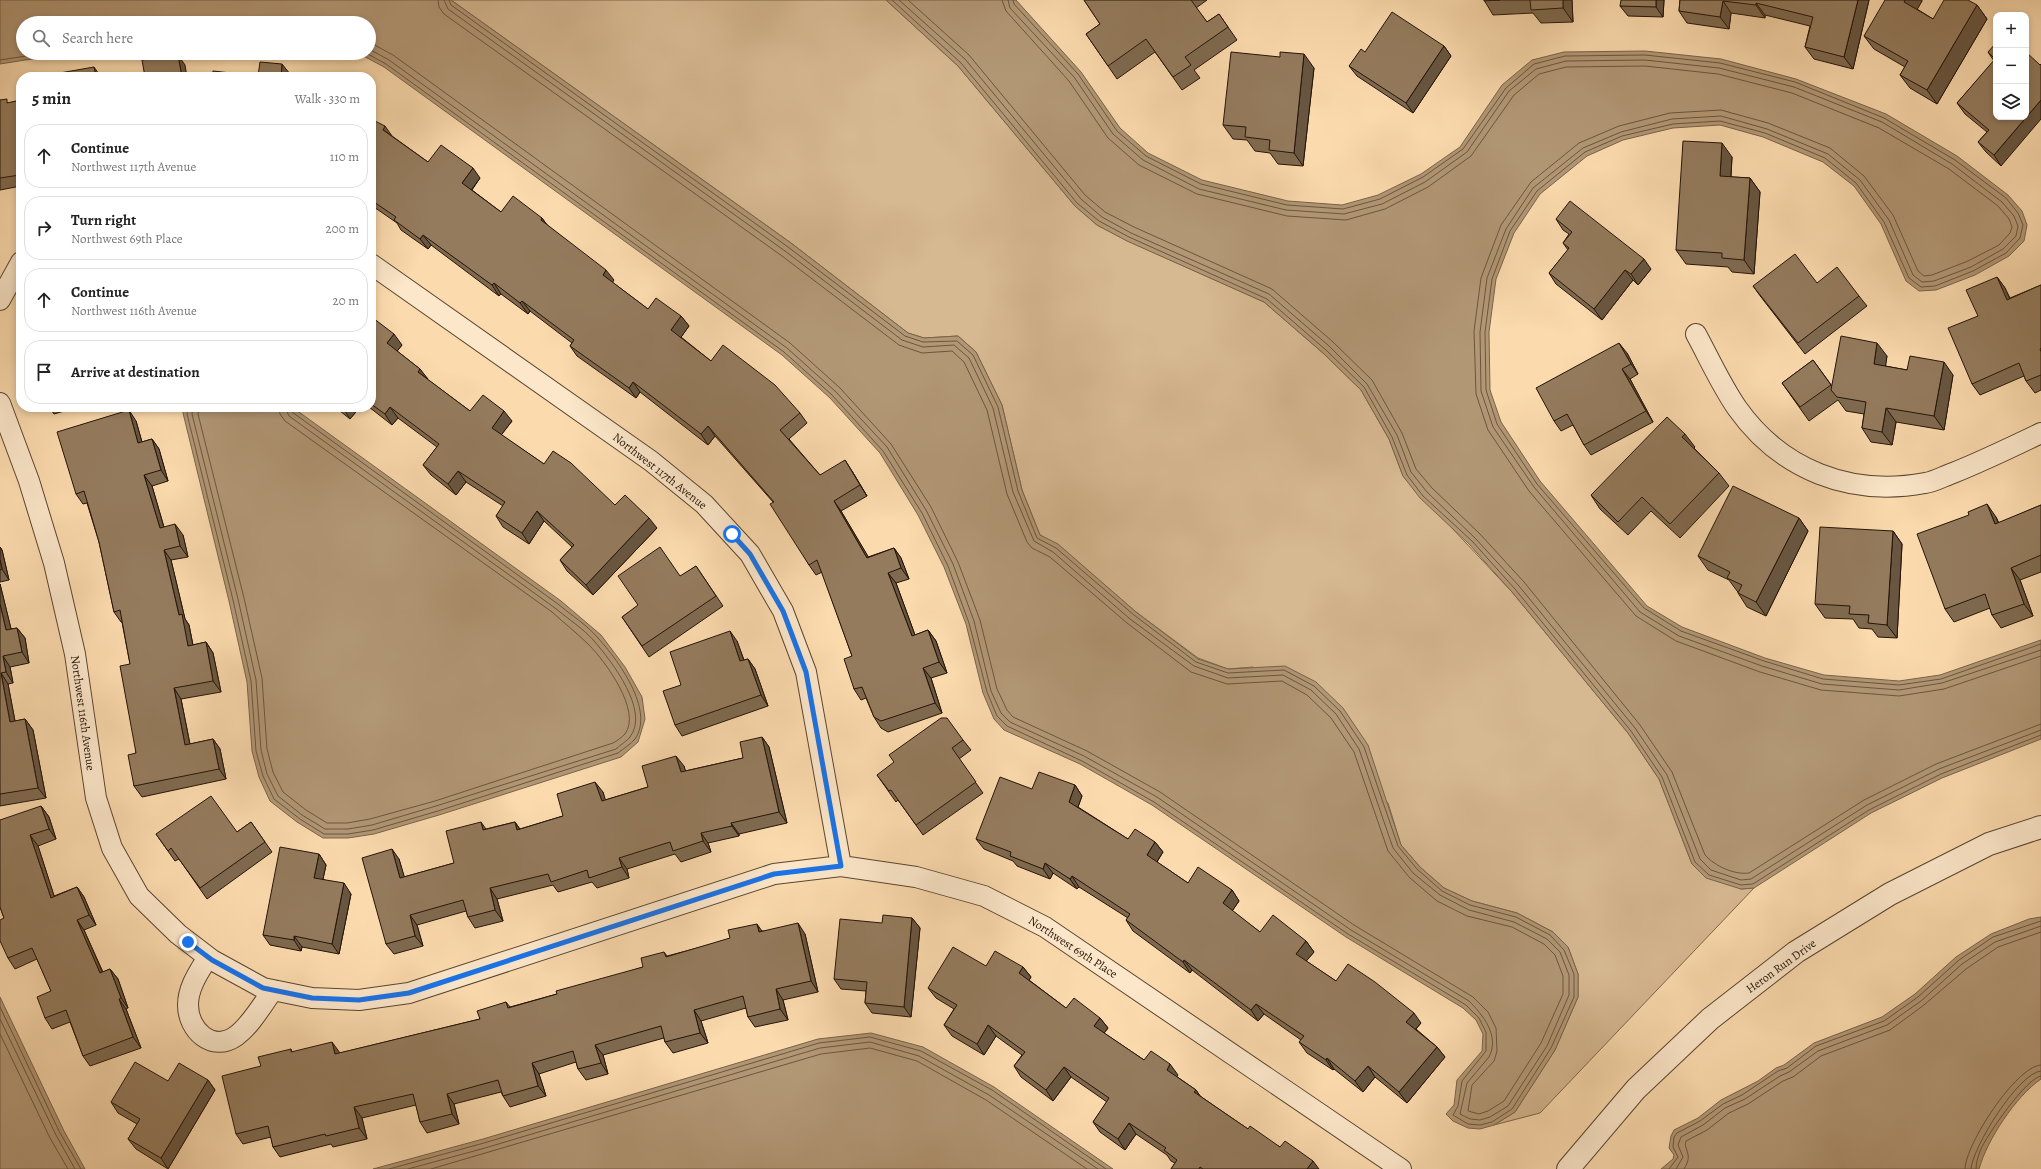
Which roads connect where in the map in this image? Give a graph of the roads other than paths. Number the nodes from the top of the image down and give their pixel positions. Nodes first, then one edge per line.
1 (376, 268) edge
2 (1696, 334) dead end
3 (0, 403) edge
4 (2041, 433) edge
5 (2041, 827) edge
6 (841, 866) junction
7 (208, 957) junction
8 (238, 976) joint
9 (273, 990) junction
10 (1401, 1169) edge
11 (1568, 1169) edge

1 - 6 street, Northwest 117th Avenue
2 - 4 street
3 - 7 street, Northwest 116th Avenue
5 - 11 street, Heron Run Drive
6 - 9 street, Northwest 69th Place
6 - 10 street, Northwest 69th Place
7 - 8 street, Northwest 116th Avenue
7 - 9 street
8 - 9 street, Northwest 69th Place

